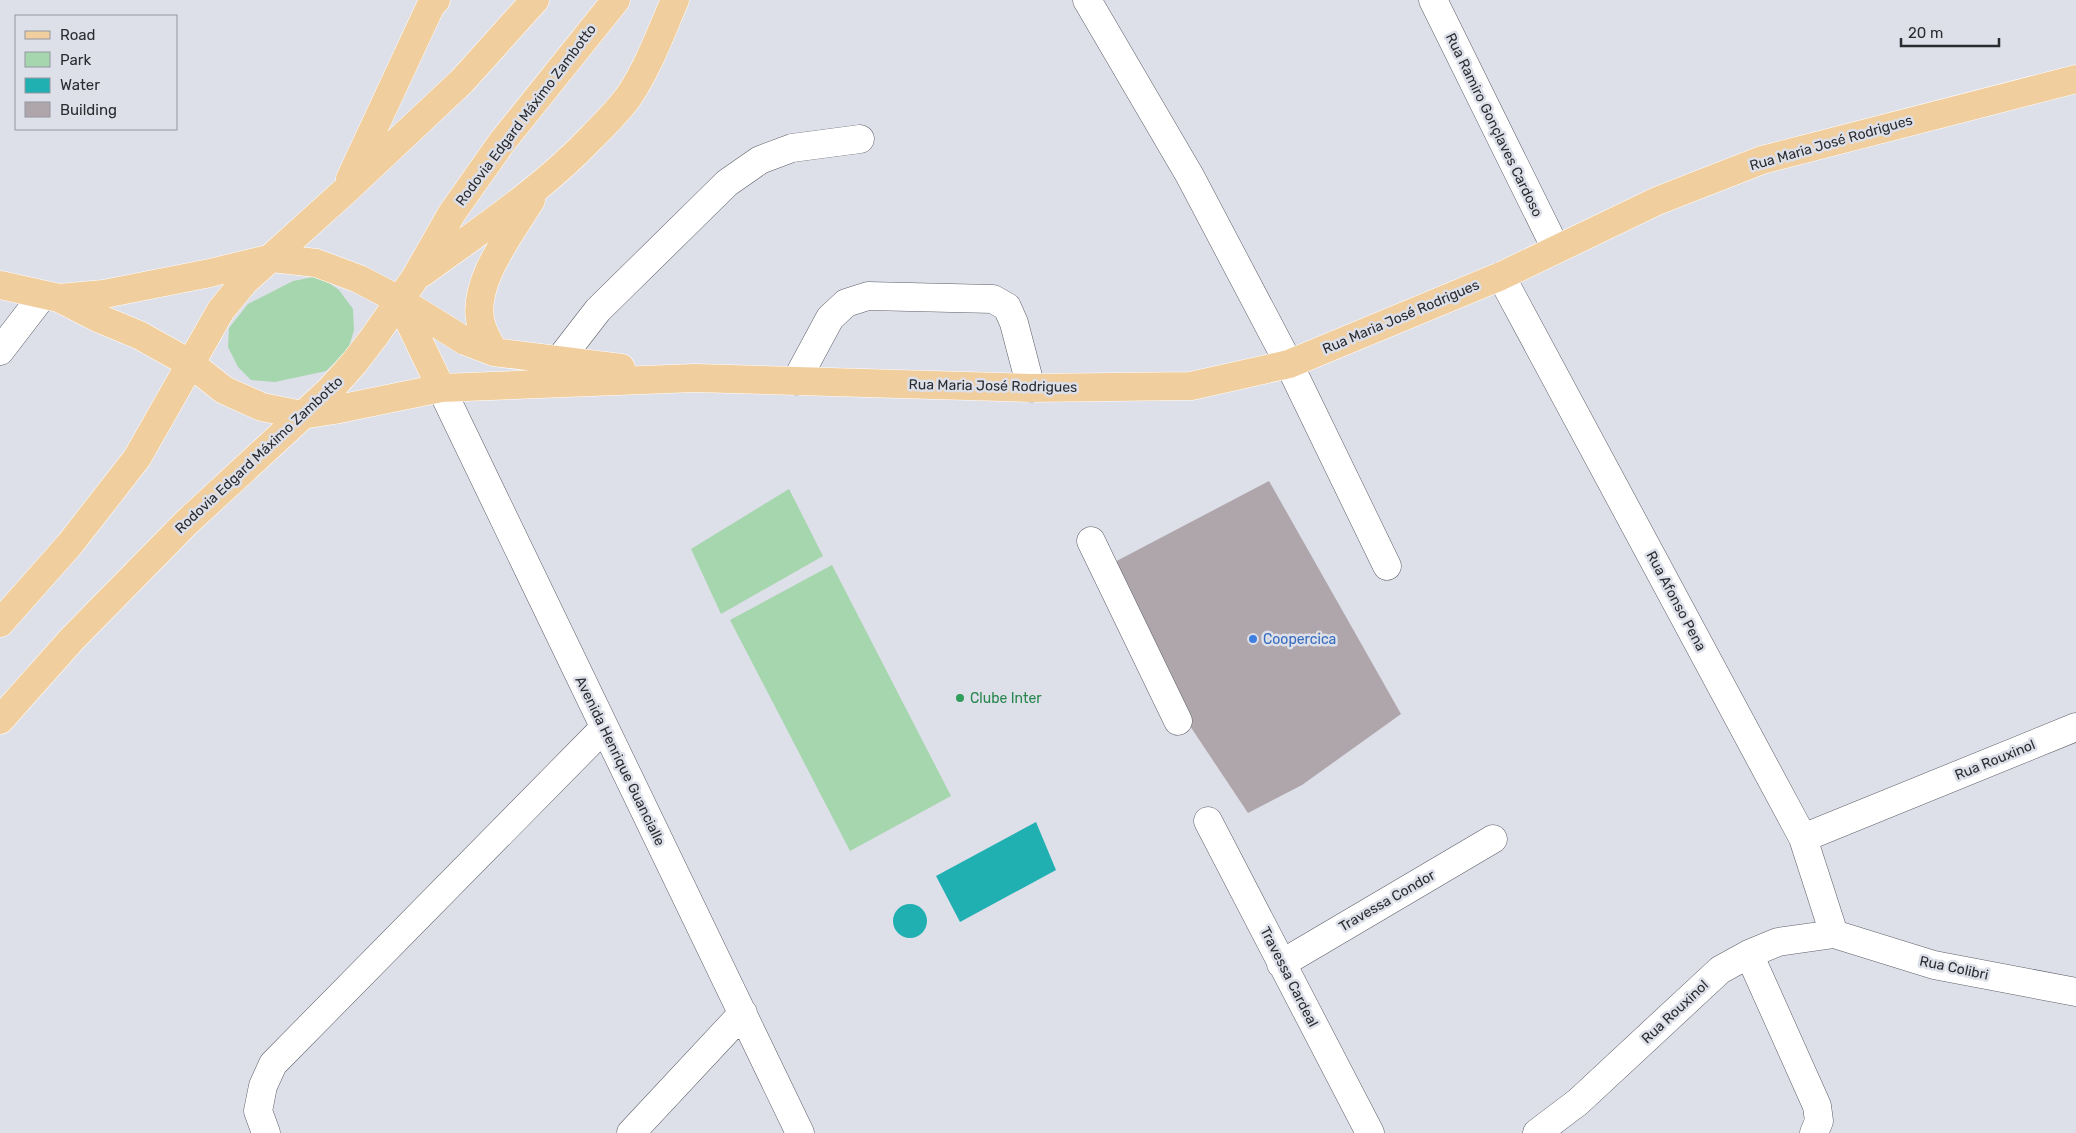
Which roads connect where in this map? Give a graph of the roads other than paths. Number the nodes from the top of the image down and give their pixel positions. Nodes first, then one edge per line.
1 (436, 0) edge
2 (535, 0) edge
3 (616, 0) edge
4 (675, 0) edge
5 (1086, 0) edge
6 (1432, 0) edge
7 (2076, 79) edge
8 (860, 140) dead end
9 (538, 188) junction
10 (345, 191) junction
11 (1556, 250) junction
12 (272, 258) junction
13 (1500, 276) junction
14 (415, 278) junction
15 (0, 285) edge
16 (51, 297) junction
17 (399, 300) junction
18 (0, 351) edge
19 (494, 352) junction
20 (560, 360) junction
21 (191, 364) junction
22 (1289, 364) junction
23 (695, 378) junction
24 (796, 381) junction
25 (441, 388) junction
26 (1031, 388) junction
27 (302, 415) junction
28 (1091, 541) dead end
29 (1387, 566) dead end
30 (0, 622) edge
31 (0, 720) edge
32 (1178, 721) dead end
33 (2076, 727) edge
34 (604, 728) junction
35 (1208, 821) dead end
36 (1803, 838) junction
37 (1493, 839) dead end
38 (1834, 934) junction
39 (1749, 954) junction
40 (1281, 964) junction
41 (2076, 992) edge
42 (743, 1013) junction
43 (266, 1133) edge
44 (632, 1133) edge
45 (800, 1133) edge
46 (1370, 1133) edge
47 (1537, 1133) edge
48 (1814, 1133) edge

1 - 10 main road
2 - 10 main road
3 - 14 main road, Rodovia Edgard Máximo Zambotto
4 - 9 main road
5 - 22 street
6 - 11 street, Rua Ramiro Gonçlaves Cardoso
7 - 11 main road, Rua Maria José Rodrigues
8 - 20 street
9 - 14 main road
9 - 19 main road
10 - 12 main road
11 - 13 main road, Rua Maria José Rodrigues
12 - 16 main road
12 - 17 main road
12 - 21 main road
13 - 22 main road, Rua Maria José Rodrigues
13 - 36 street, Rua Afonso Pena
14 - 17 main road, Rodovia Edgard Máximo Zambotto
15 - 16 main road
16 - 18 street
16 - 21 main road
17 - 19 main road
17 - 25 main road
17 - 27 main road, Rodovia Edgard Máximo Zambotto
19 - 20 main road
20 - 23 main road
21 - 27 main road
21 - 30 main road
22 - 26 main road, Rua Maria José Rodrigues
22 - 29 street
23 - 24 main road, Rua Maria José Rodrigues
23 - 25 main road
24 - 26 main road, Rua Maria José Rodrigues
24 - 26 street
25 - 27 main road
25 - 34 street, Avenida Henrique Guancialle
27 - 31 main road, Rodovia Edgard Máximo Zambotto
28 - 32 street
33 - 36 street, Rua Rouxinol
34 - 42 street, Avenida Henrique Guancialle
34 - 43 street
35 - 40 street, Travessa Cardeal
36 - 38 street, Rua Afonso Pena
37 - 40 street, Travessa Condor
38 - 39 street, Rua Rouxinol
38 - 41 street, Rua Colibri
39 - 47 street, Rua Rouxinol
39 - 48 street
40 - 46 street, Travessa Cardeal
42 - 44 street
42 - 45 street, Avenida Henrique Guancialle

